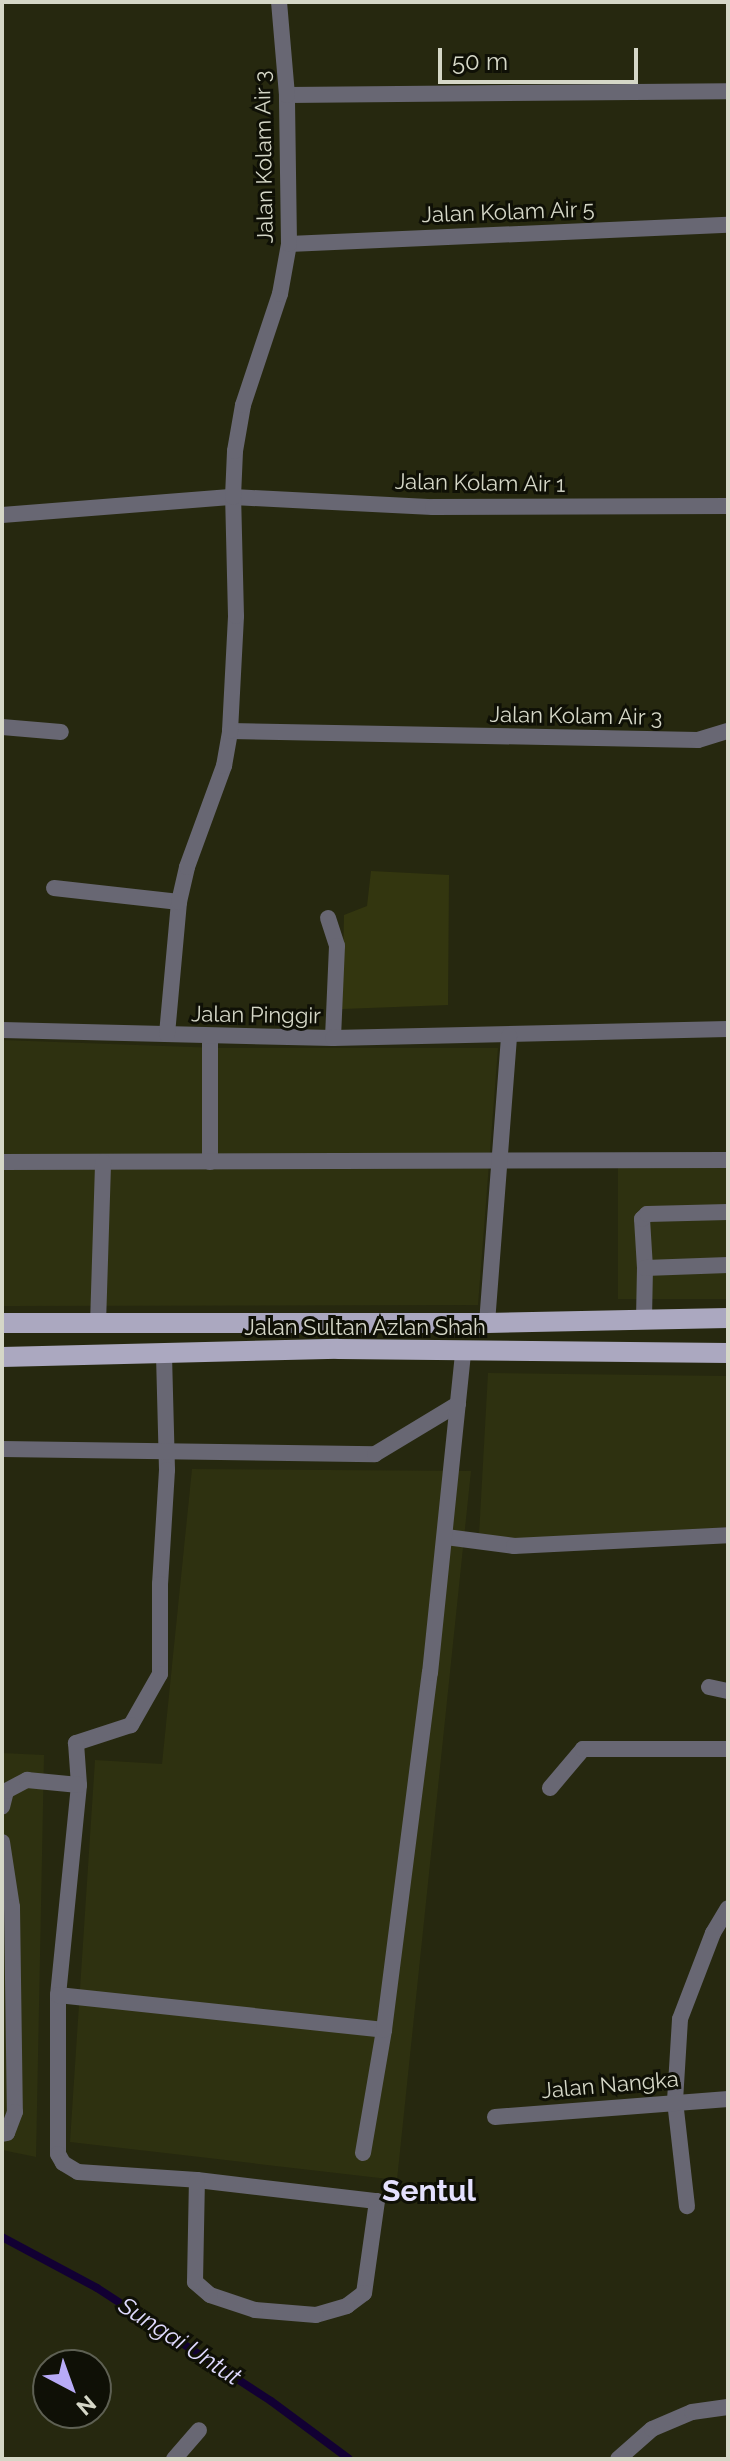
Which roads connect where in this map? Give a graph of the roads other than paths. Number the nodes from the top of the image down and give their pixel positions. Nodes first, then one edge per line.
1 (279, 2) edge
2 (728, 91) edge
3 (287, 95) junction
4 (728, 225) edge
5 (289, 244) junction
6 (233, 497) junction
7 (728, 506) edge
8 (2, 515) edge
9 (2, 727) edge
10 (230, 731) junction
11 (728, 731) edge
12 (61, 732) dead end
13 (54, 888) dead end
14 (179, 902) junction
15 (328, 918) dead end
16 (728, 1029) edge
17 (2, 1030) edge
18 (167, 1034) junction
19 (509, 1036) junction
20 (210, 1037) junction
21 (333, 1038) junction
22 (728, 1160) edge
23 (500, 1161) junction
24 (2, 1162) edge
25 (103, 1162) junction
26 (210, 1162) junction
27 (728, 1212) edge
28 (728, 1265) edge
29 (645, 1268) junction
30 (728, 1318) edge
31 (644, 1319) junction
32 (2, 1323) edge
33 (487, 1323) junction
34 (98, 1324) junction
35 (463, 1352) junction
36 (728, 1353) edge
37 (164, 1355) junction
38 (2, 1357) edge
39 (458, 1404) junction
40 (2, 1449) edge
41 (167, 1451) junction
42 (728, 1535) edge
43 (446, 1537) junction
44 (709, 1687) dead end
45 (728, 1691) edge
46 (728, 1749) edge
47 (79, 1785) junction
48 (550, 1788) dead end
49 (3, 1796) edge
50 (2, 1842) edge
51 (7, 1908) edge
52 (728, 1908) edge
53 (58, 1995) junction
54 (384, 2030) junction
55 (728, 2099) edge
56 (675, 2101) junction
57 (495, 2117) dead end
58 (2, 2134) edge
59 (363, 2153) dead end
60 (197, 2180) junction
61 (687, 2206) dead end
62 (728, 2407) edge
63 (199, 2430) dead end
64 (174, 2459) edge
65 (618, 2459) edge

1 - 3 street, Jalan Kolam Air 3
2 - 3 street
3 - 5 street, Jalan Kolam Air 3
4 - 5 street, Jalan Kolam Air 5
5 - 6 street, Jalan Kolam Air 3
6 - 7 street, Jalan Kolam Air 1
6 - 8 street
6 - 10 street, Jalan Kolam Air 3
9 - 12 street
10 - 11 street, Jalan Kolam Air 3
10 - 14 street, Jalan Kolam Air 3
13 - 14 street
14 - 18 street, Jalan Kolam Air 3
15 - 21 street
16 - 19 street, Jalan Pinggir
17 - 18 street, Jalan Pinggir
18 - 20 street, Jalan Pinggir
19 - 21 street, Jalan Pinggir
19 - 23 street
20 - 21 street, Jalan Pinggir
20 - 26 street
22 - 23 street
23 - 26 street
23 - 33 street
24 - 25 street
25 - 26 street
25 - 34 street
27 - 29 street
28 - 29 street
29 - 31 street
30 - 31 main road, Jalan Sultan Azlan Shah
31 - 33 main road, Jalan Sultan Azlan Shah
32 - 34 main road, Jalan Sultan Azlan Shah
33 - 34 main road, Jalan Sultan Azlan Shah
35 - 36 main road, Jalan Sultan Azlan Shah
35 - 37 main road, Jalan Sultan Azlan Shah
35 - 39 street
37 - 38 main road, Jalan Sultan Azlan Shah
37 - 41 street
39 - 41 street
39 - 43 street
40 - 41 street
41 - 47 street
42 - 43 street
43 - 54 street
44 - 45 street
46 - 48 street
47 - 49 street
47 - 53 street
50 - 51 street
51 - 58 street
52 - 56 street
53 - 54 street
53 - 60 street
54 - 59 street
55 - 56 street, Jalan Nangka
56 - 57 street, Jalan Nangka
56 - 61 street
60 - 60 street
62 - 65 street
63 - 64 street

